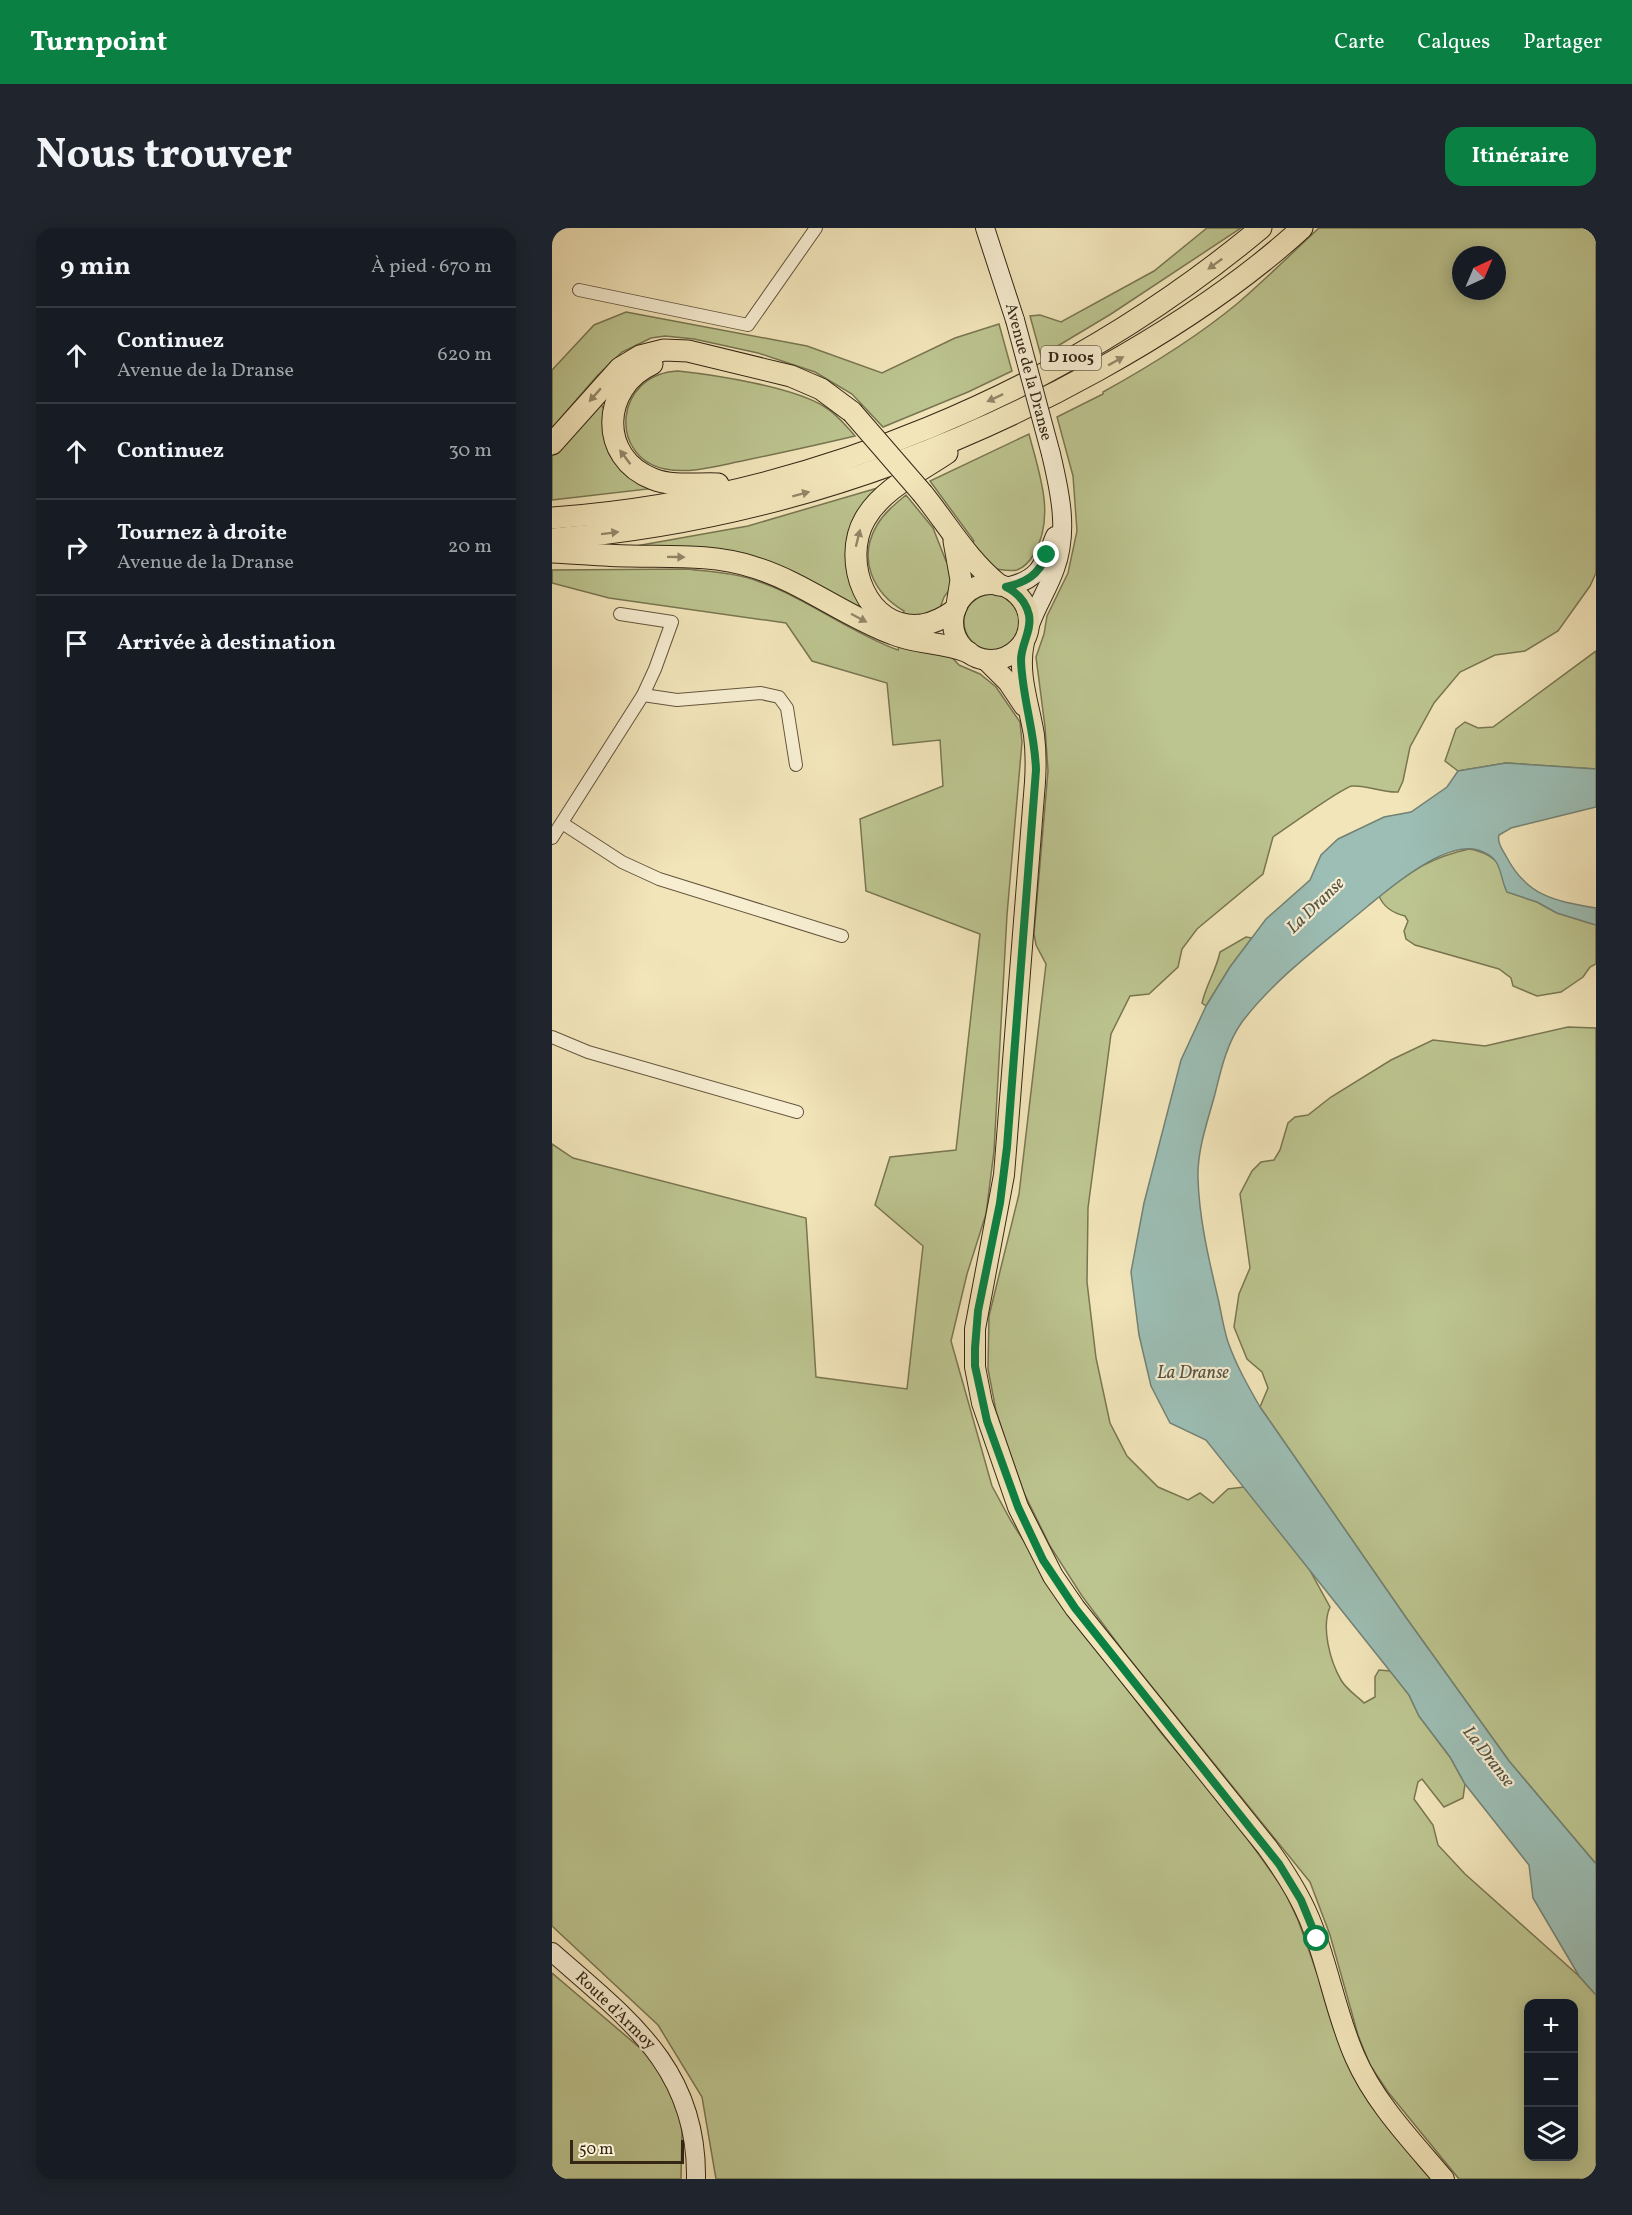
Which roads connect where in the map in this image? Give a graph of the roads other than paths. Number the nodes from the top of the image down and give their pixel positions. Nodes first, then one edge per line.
1 (816, 228) edge
2 (985, 228) edge
3 (1261, 228) edge
4 (1302, 228) edge
5 (579, 290) dead end
6 (700, 355) junction
7 (989, 426) junction
8 (552, 444) edge
9 (756, 484) junction
10 (552, 518) edge
11 (1062, 518) junction
12 (954, 537) junction
13 (552, 539) edge
14 (552, 552) edge
15 (1002, 586) junction
16 (956, 607) junction
17 (620, 614) dead end
18 (1027, 634) junction
19 (977, 656) junction
20 (643, 695) junction
21 (1028, 712) junction
22 (796, 765) dead end
23 (562, 823) junction
24 (552, 838) edge
25 (842, 936) dead end
26 (552, 1036) edge
27 (797, 1112) dead end
28 (552, 1952) edge
29 (696, 2179) edge
30 (1444, 2179) edge

1 - 5 street
2 - 11 main road, Avenue de la Dranse, bridge
3 -> 9 highway, D 1005
7 -> 4 highway, D 1005
6 -> 8 highway
9 -> 6 highway
6 - 12 highway, bridge
13 -> 7 highway, D 1005
16 -> 7 highway
9 - 10 highway, D 1005
11 - 15 main road, Avenue de la Dranse
11 - 18 main road, Avenue de la Dranse
12 - 15 highway
12 - 16 highway
14 -> 19 highway
15 - 16 main road
15 - 18 main road
16 - 19 main road
17 - 20 street
18 - 19 main road
18 - 21 main road, Avenue de la Dranse
19 - 21 main road, Avenue de la Dranse
20 - 22 street
20 - 23 street
21 - 30 main road, Avenue de la Dranse
23 - 24 street
23 - 25 street
26 - 27 street
28 - 29 main road, Route d'Armoy

